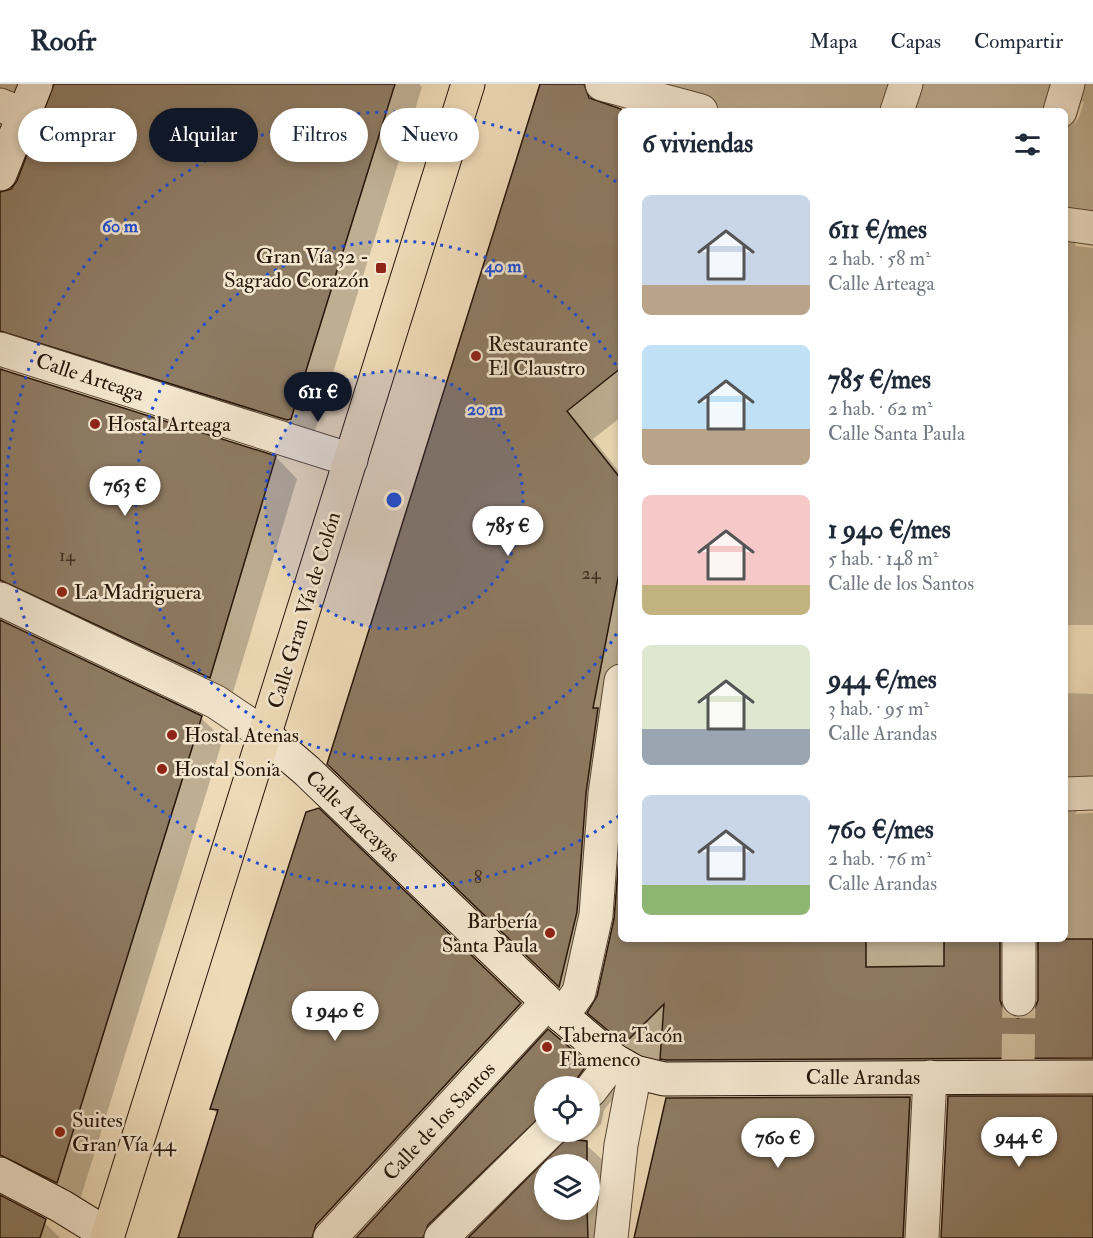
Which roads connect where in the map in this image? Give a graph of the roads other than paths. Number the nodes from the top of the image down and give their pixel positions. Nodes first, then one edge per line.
1 (36, 84) edge
2 (468, 84) edge
3 (602, 84) edge
4 (906, 84) edge
5 (1068, 84) edge
6 (690, 108) edge
7 (898, 108) edge
8 (1061, 108) edge
9 (0, 174) edge
10 (1068, 224) edge
11 (1093, 228) edge
12 (0, 349) edge
13 (351, 460) junction
14 (0, 598) edge
15 (618, 724) edge
16 (265, 735) junction
17 (1093, 793) edge
18 (1068, 794) edge
19 (613, 796) edge
20 (1019, 942) edge
21 (1019, 999) tunnel mouth
22 (555, 1010) junction
23 (624, 1066) junction
24 (930, 1077) junction
25 (1093, 1077) edge
26 (600, 1084) edge
27 (539, 1142) edge
28 (0, 1174) edge
29 (107, 1237) edge
30 (330, 1238) edge
31 (441, 1238) edge
32 (611, 1238) edge
33 (922, 1238) edge

1 - 9 street
2 - 13 main road, Calle Gran Vía de Colón
3 - 6 street
4 - 7 street
5 - 8 street
10 - 11 street
12 - 13 street, Calle Arteaga
13 - 16 main road, Calle Gran Vía de Colón
14 - 16 street, Calle Azacayas
15 - 19 street, Calle de los Santos
16 - 22 street, Calle Azacayas
16 - 29 main road, Calle Gran Vía de Colón
17 - 18 street
19 - 22 street, Calle de los Santos
20 - 21 street
22 - 23 street, Calle Azacayas
22 - 30 street, Calle de los Santos
23 - 24 street, Calle Arandas
23 - 26 street
23 - 32 street
24 - 25 street, Calle Arandas
24 - 33 street
27 - 31 street
28 - 29 street

